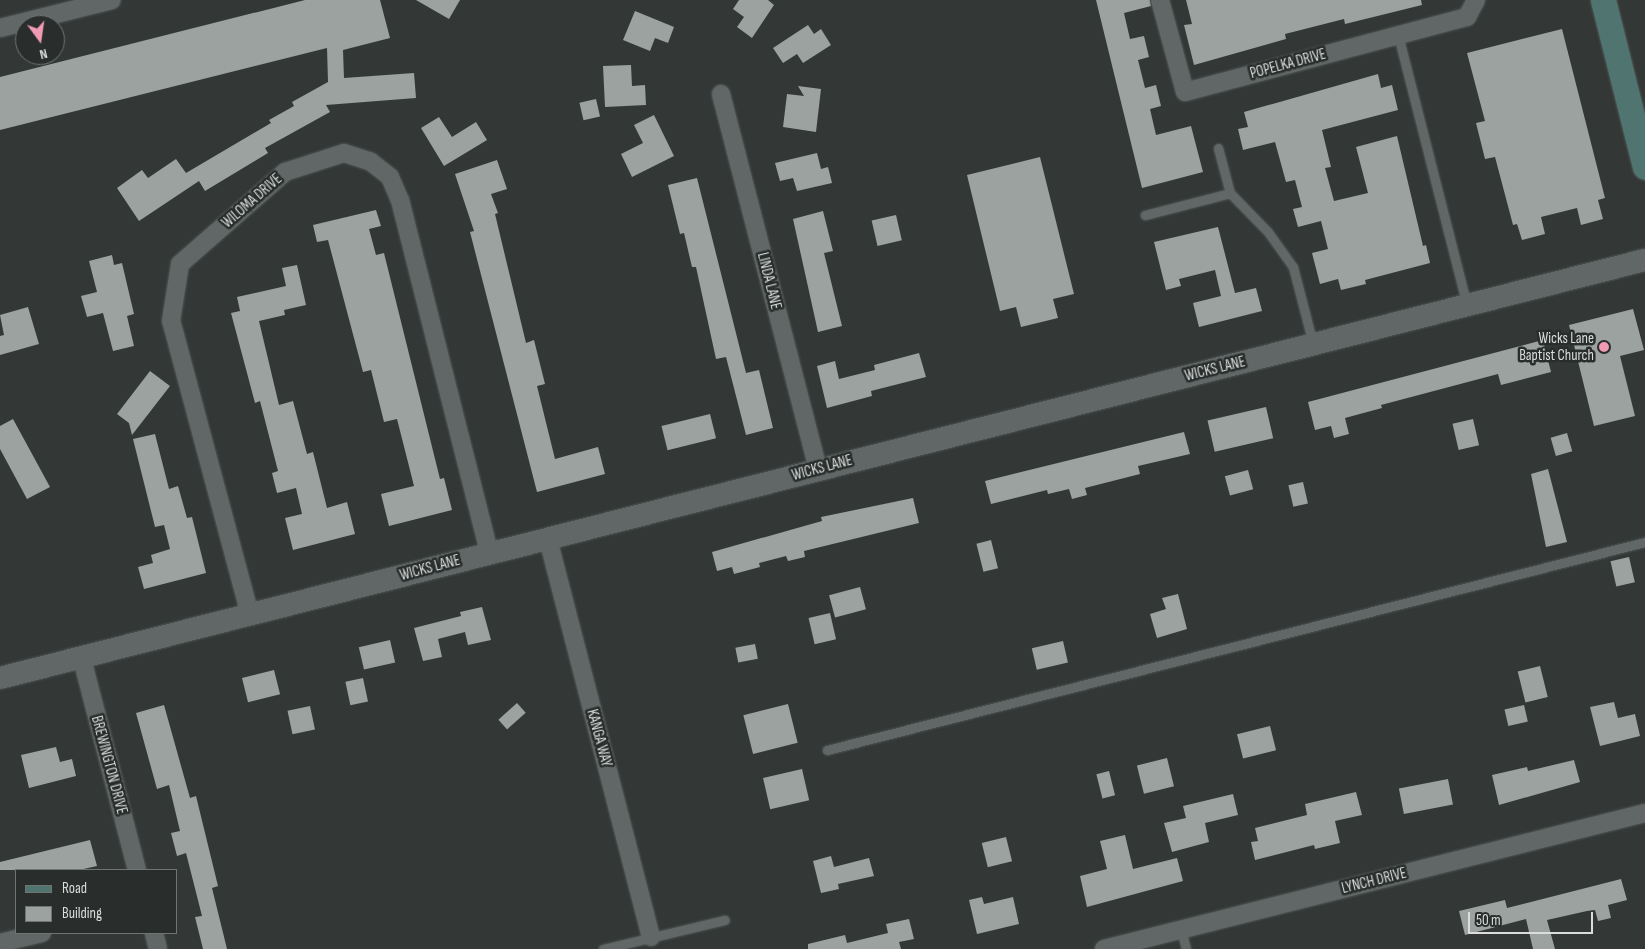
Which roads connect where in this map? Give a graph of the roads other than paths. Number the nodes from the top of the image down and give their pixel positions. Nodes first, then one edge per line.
1 (112, 0) edge
2 (1160, 0) edge
3 (1603, 0) edge
4 (1479, 1) edge
5 (0, 28) edge
6 (1398, 35) junction
7 (721, 94) dead end
8 (1218, 148) dead end
9 (1645, 167) edge
10 (1230, 192) junction
11 (1145, 215) dead end
12 (1645, 260) edge
13 (1467, 305) junction
14 (1313, 344) junction
15 (818, 469) junction
16 (548, 539) junction
17 (1645, 542) edge
18 (489, 553) junction
19 (250, 615) junction
20 (82, 659) junction
21 (0, 678) edge
22 (827, 750) dead end
23 (1645, 813) edge
24 (137, 869) edge
25 (724, 920) dead end
26 (1182, 930) junction
27 (38, 934) edge
28 (154, 934) edge
29 (651, 937) junction
30 (0, 943) edge
31 (158, 949) edge
32 (603, 949) edge
33 (1104, 949) edge
34 (1186, 949) edge

1 - 5 street
2 - 6 street, POPELKA DRIVE
3 - 9 main road
4 - 6 street, POPELKA DRIVE
6 - 13 lane
7 - 15 street, LINDA LANE
8 - 10 lane
10 - 11 lane
10 - 14 lane
12 - 13 street, WICKS LANE
13 - 14 street, WICKS LANE
14 - 15 street, WICKS LANE
15 - 16 street, WICKS LANE
16 - 18 street, WICKS LANE
16 - 29 street, KANGA WAY
17 - 22 lane
18 - 19 street, WICKS LANE
18 - 19 street, WILOMA DRIVE
19 - 20 street, WICKS LANE
20 - 21 street, WICKS LANE
20 - 24 street, BREWINGTON DRIVE
23 - 26 street, LYNCH DRIVE
25 - 29 lane
26 - 33 street, LYNCH DRIVE
26 - 34 lane
27 - 30 street
28 - 31 street
29 - 32 lane

